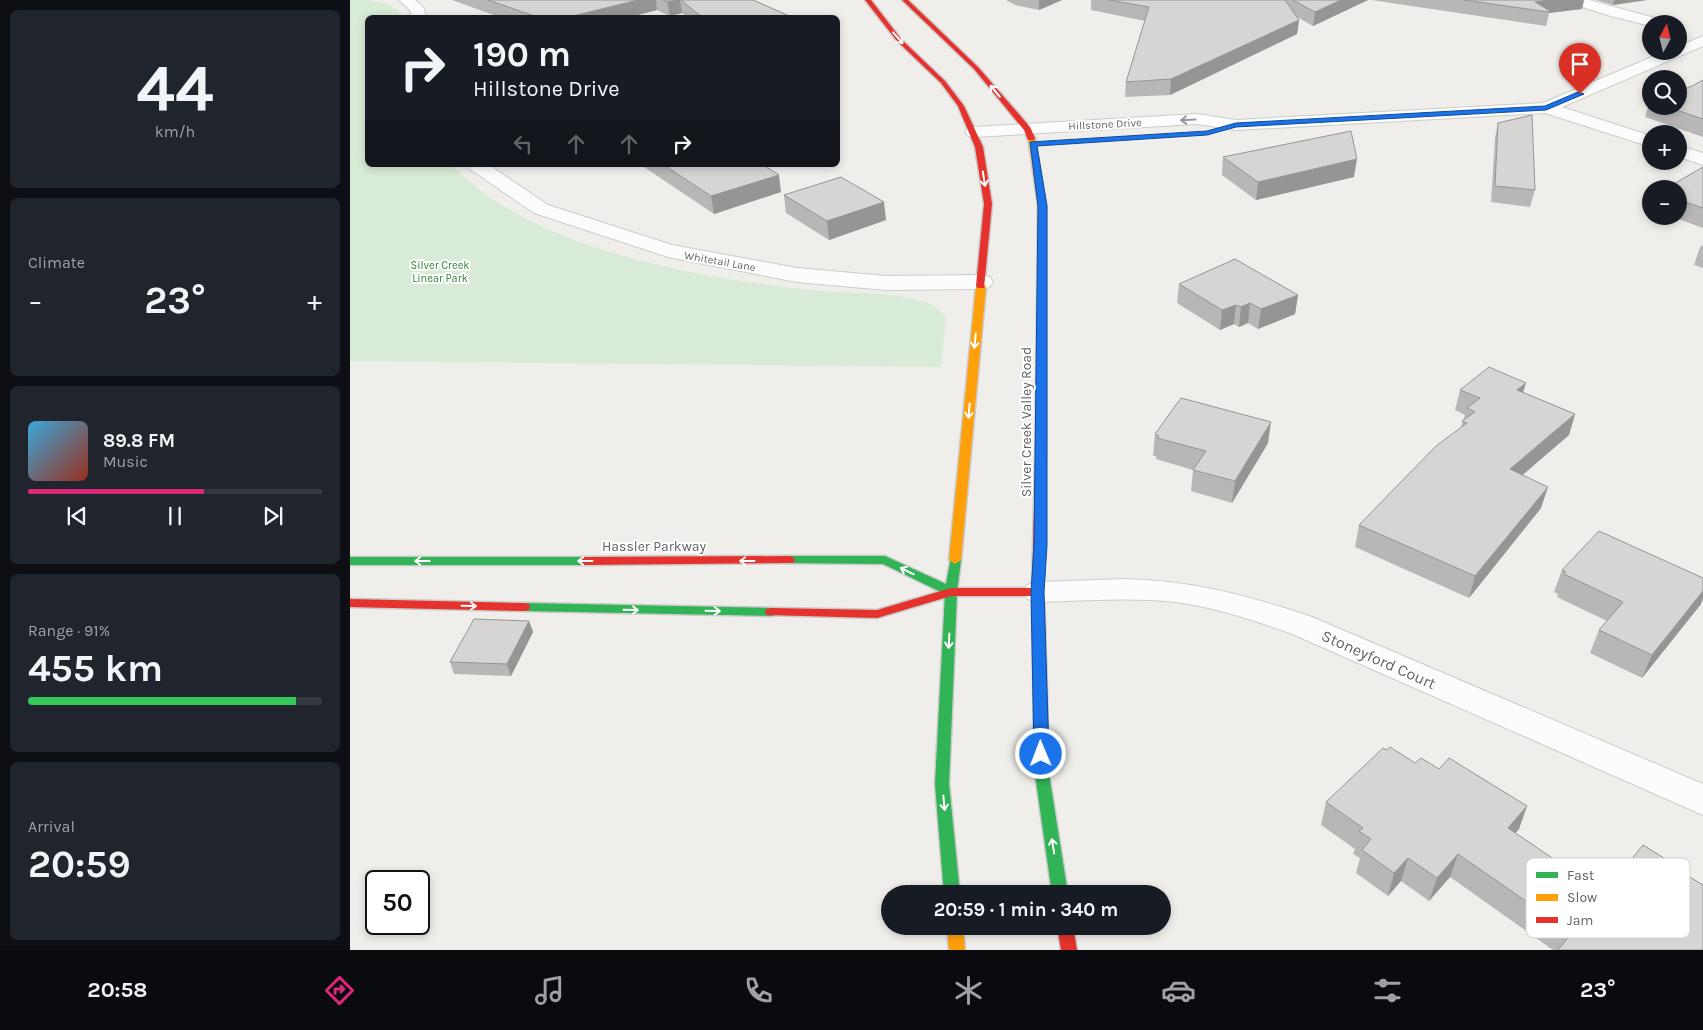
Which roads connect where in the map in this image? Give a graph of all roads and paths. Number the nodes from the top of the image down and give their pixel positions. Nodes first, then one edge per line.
1 (406, 0) edge
2 (868, 0) edge
3 (905, 0) edge
4 (1575, 0) edge
5 (418, 15) edge
6 (1642, 19) edge
7 (1688, 30) edge
8 (1703, 33) edge
9 (1703, 41) edge
10 (1546, 108) junction
11 (1030, 136) junction
12 (1642, 139) edge
13 (977, 140) junction
14 (1687, 154) edge
15 (1703, 159) edge
16 (480, 167) edge
17 (982, 282) junction
18 (350, 561) edge
19 (951, 592) junction
20 (1038, 592) junction
21 (350, 603) edge
22 (1703, 800) edge
23 (951, 885) edge
24 (1059, 885) edge
25 (956, 935) edge
26 (1066, 935) edge
27 (957, 950) edge
28 (1069, 950) edge

1 - 5 street
2 -> 13 main road
11 -> 3 main road
4 - 6 street
7 - 8 street
9 - 10 street, Hillstone Drive
10 - 11 street, Hillstone Drive
10 - 12 street
11 - 13 street, Hillstone Drive
11 - 20 main road, Silver Creek Valley Road
13 -> 17 main road
14 - 15 street
16 - 17 street, Whitetail Lane
17 -> 19 main road
19 -> 18 main road, Hassler Parkway
19 - 20 main road, Hassler Parkway
21 -> 19 main road, Hassler Parkway
19 -> 23 main road
20 - 22 street, Stoneyford Court
24 -> 20 main road, Silver Creek Valley Road
25 - 27 main road
26 - 28 main road

